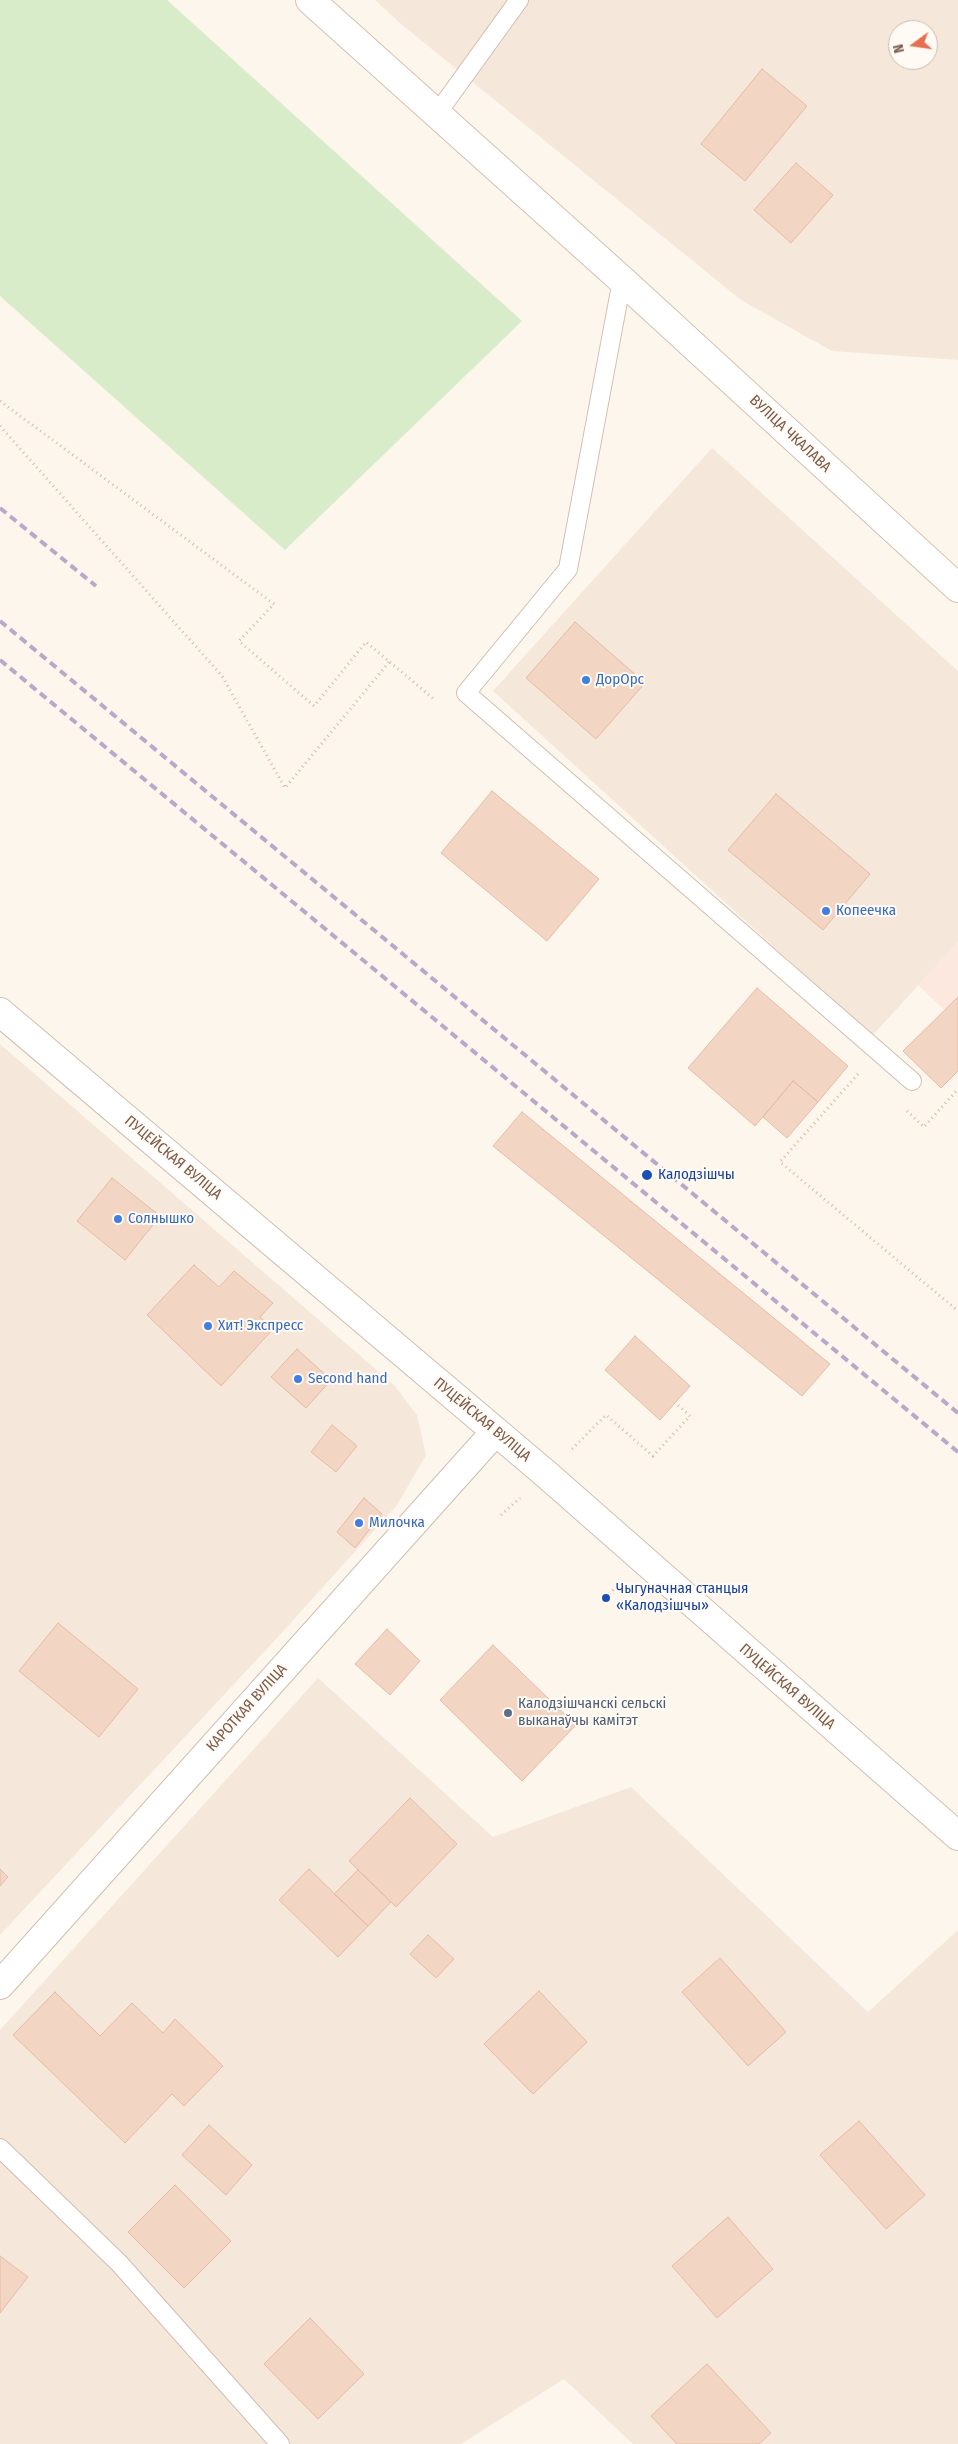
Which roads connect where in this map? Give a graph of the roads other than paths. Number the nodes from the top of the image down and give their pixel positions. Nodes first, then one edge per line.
1 (310, 0) edge
2 (519, 0) edge
3 (436, 116) junction
4 (622, 280) junction
5 (958, 588) edge
6 (0, 1012) edge
7 (912, 1081) dead end
8 (495, 1432) junction
9 (958, 1836) edge
10 (4, 1970) edge
11 (0, 2148) edge
12 (280, 2444) edge

1 - 3 street, ВУЛІЦА ЧКАЛАВА
2 - 3 lane
3 - 4 street, ВУЛІЦА ЧКАЛАВА
4 - 5 street, ВУЛІЦА ЧКАЛАВА
4 - 7 lane
6 - 8 street, ПУЦЕЙСКАЯ ВУЛІЦА
8 - 9 street, ПУЦЕЙСКАЯ ВУЛІЦА
8 - 10 street, КАРОТКАЯ ВУЛІЦА
11 - 12 lane

